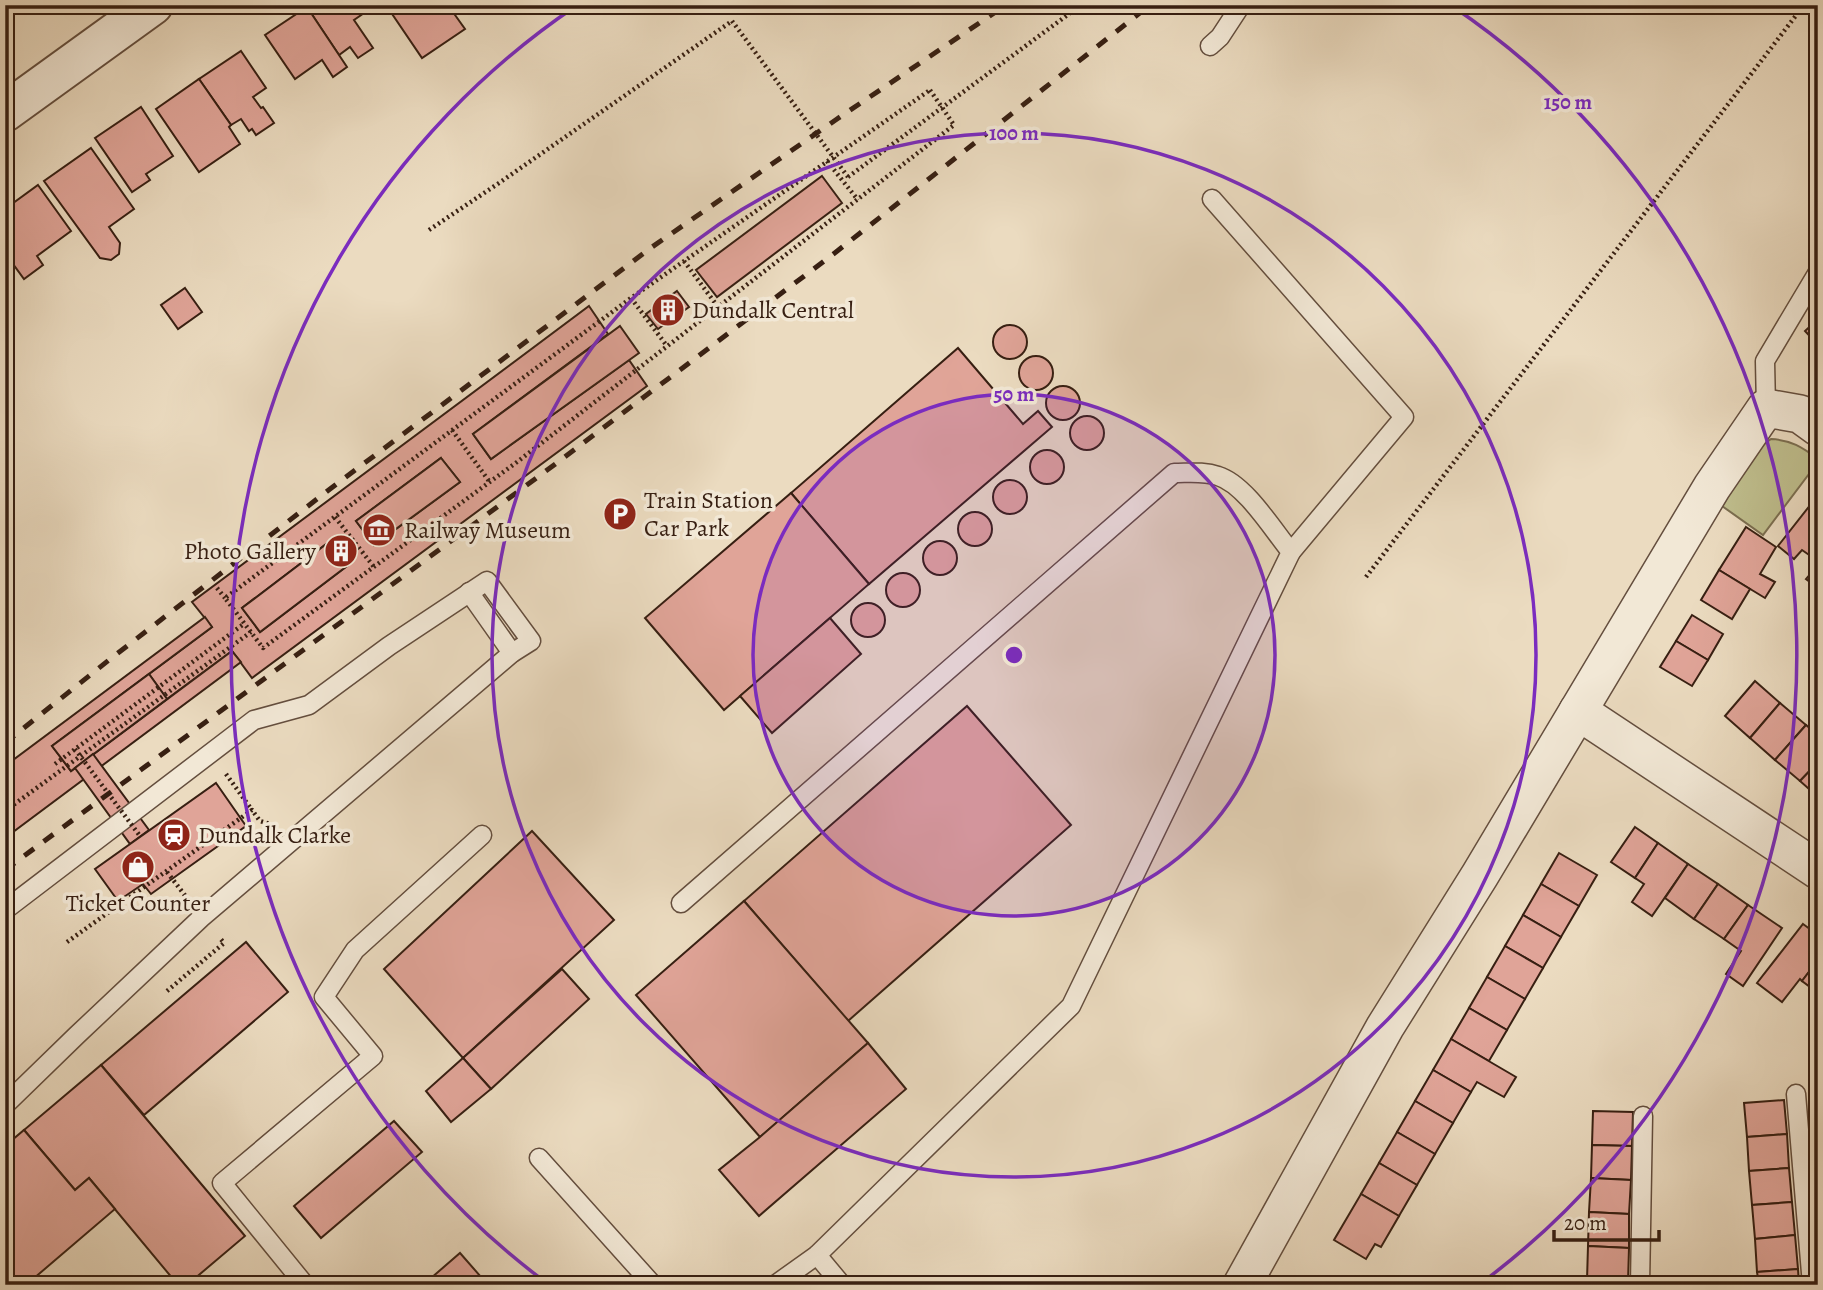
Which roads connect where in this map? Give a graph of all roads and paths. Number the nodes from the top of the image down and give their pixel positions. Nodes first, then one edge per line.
1 (153, 5) edge
2 (1081, 5) edge
3 (1241, 5) edge
4 (1804, 5) edge
5 (1210, 46) dead end
6 (942, 107) junction
7 (5, 112) edge
8 (827, 161) junction
9 (1212, 199) dead end
10 (858, 200) junction
11 (429, 230) dead end
12 (684, 261) junction
13 (1818, 272) edge
14 (631, 298) junction
15 (718, 307) junction
16 (667, 346) junction
17 (1766, 408) junction
18 (1818, 427) edge
19 (452, 430) junction
20 (489, 481) junction
21 (335, 517) junction
22 (1291, 552) junction
23 (374, 567) junction
24 (1366, 577) dead end
25 (217, 587) dead end
26 (469, 592) junction
27 (225, 597) junction
28 (245, 624) junction
29 (251, 632) junction
30 (512, 653) junction
31 (1578, 711) junction
32 (75, 749) junction
33 (211, 754) junction
34 (55, 764) dead end
35 (252, 810) junction
36 (5, 811) edge
37 (277, 822) dead end
38 (482, 835) dead end
39 (140, 836) dead end
40 (1818, 870) edge
41 (681, 903) dead end
42 (5, 910) edge
43 (67, 942) dead end
44 (1796, 1094) dead end
45 (5, 1105) edge
46 (1643, 1116) dead end
47 (539, 1158) dead end
48 (817, 1255) junction
49 (306, 1285) edge
50 (653, 1285) edge
51 (775, 1285) edge
52 (842, 1285) edge
53 (1242, 1285) edge
54 (1640, 1285) edge
55 (1812, 1285) edge

1 - 7 street
2 - 6 path
3 - 5 lane
4 - 24 path
6 - 8 path
6 - 10 path
6 - 11 path, bridge
8 - 10 path
8 - 12 path
9 - 22 lane
10 - 15 path
12 - 14 path
12 - 15 path
13 - 17 lane
14 - 16 path
14 - 19 path
15 - 16 path
16 - 20 path
17 - 18 street
17 - 31 street
19 - 20 path
19 - 21 path
20 - 23 path
21 - 23 path
21 - 27 path
22 - 41 lane
22 - 48 lane
23 - 29 path
25 - 27 path
26 - 30 lane
26 - 30 lane
26 - 33 lane
27 - 28 path
28 - 29 path
28 - 32 path
29 - 36 path
30 - 45 lane
31 - 40 street
31 - 53 street
32 - 34 path
32 - 39 path, bridge
33 - 35 path
33 - 42 lane
35 - 37 path
35 - 43 path
38 - 49 lane
44 - 55 lane
46 - 54 lane
47 - 50 lane
48 - 51 lane
48 - 52 lane

